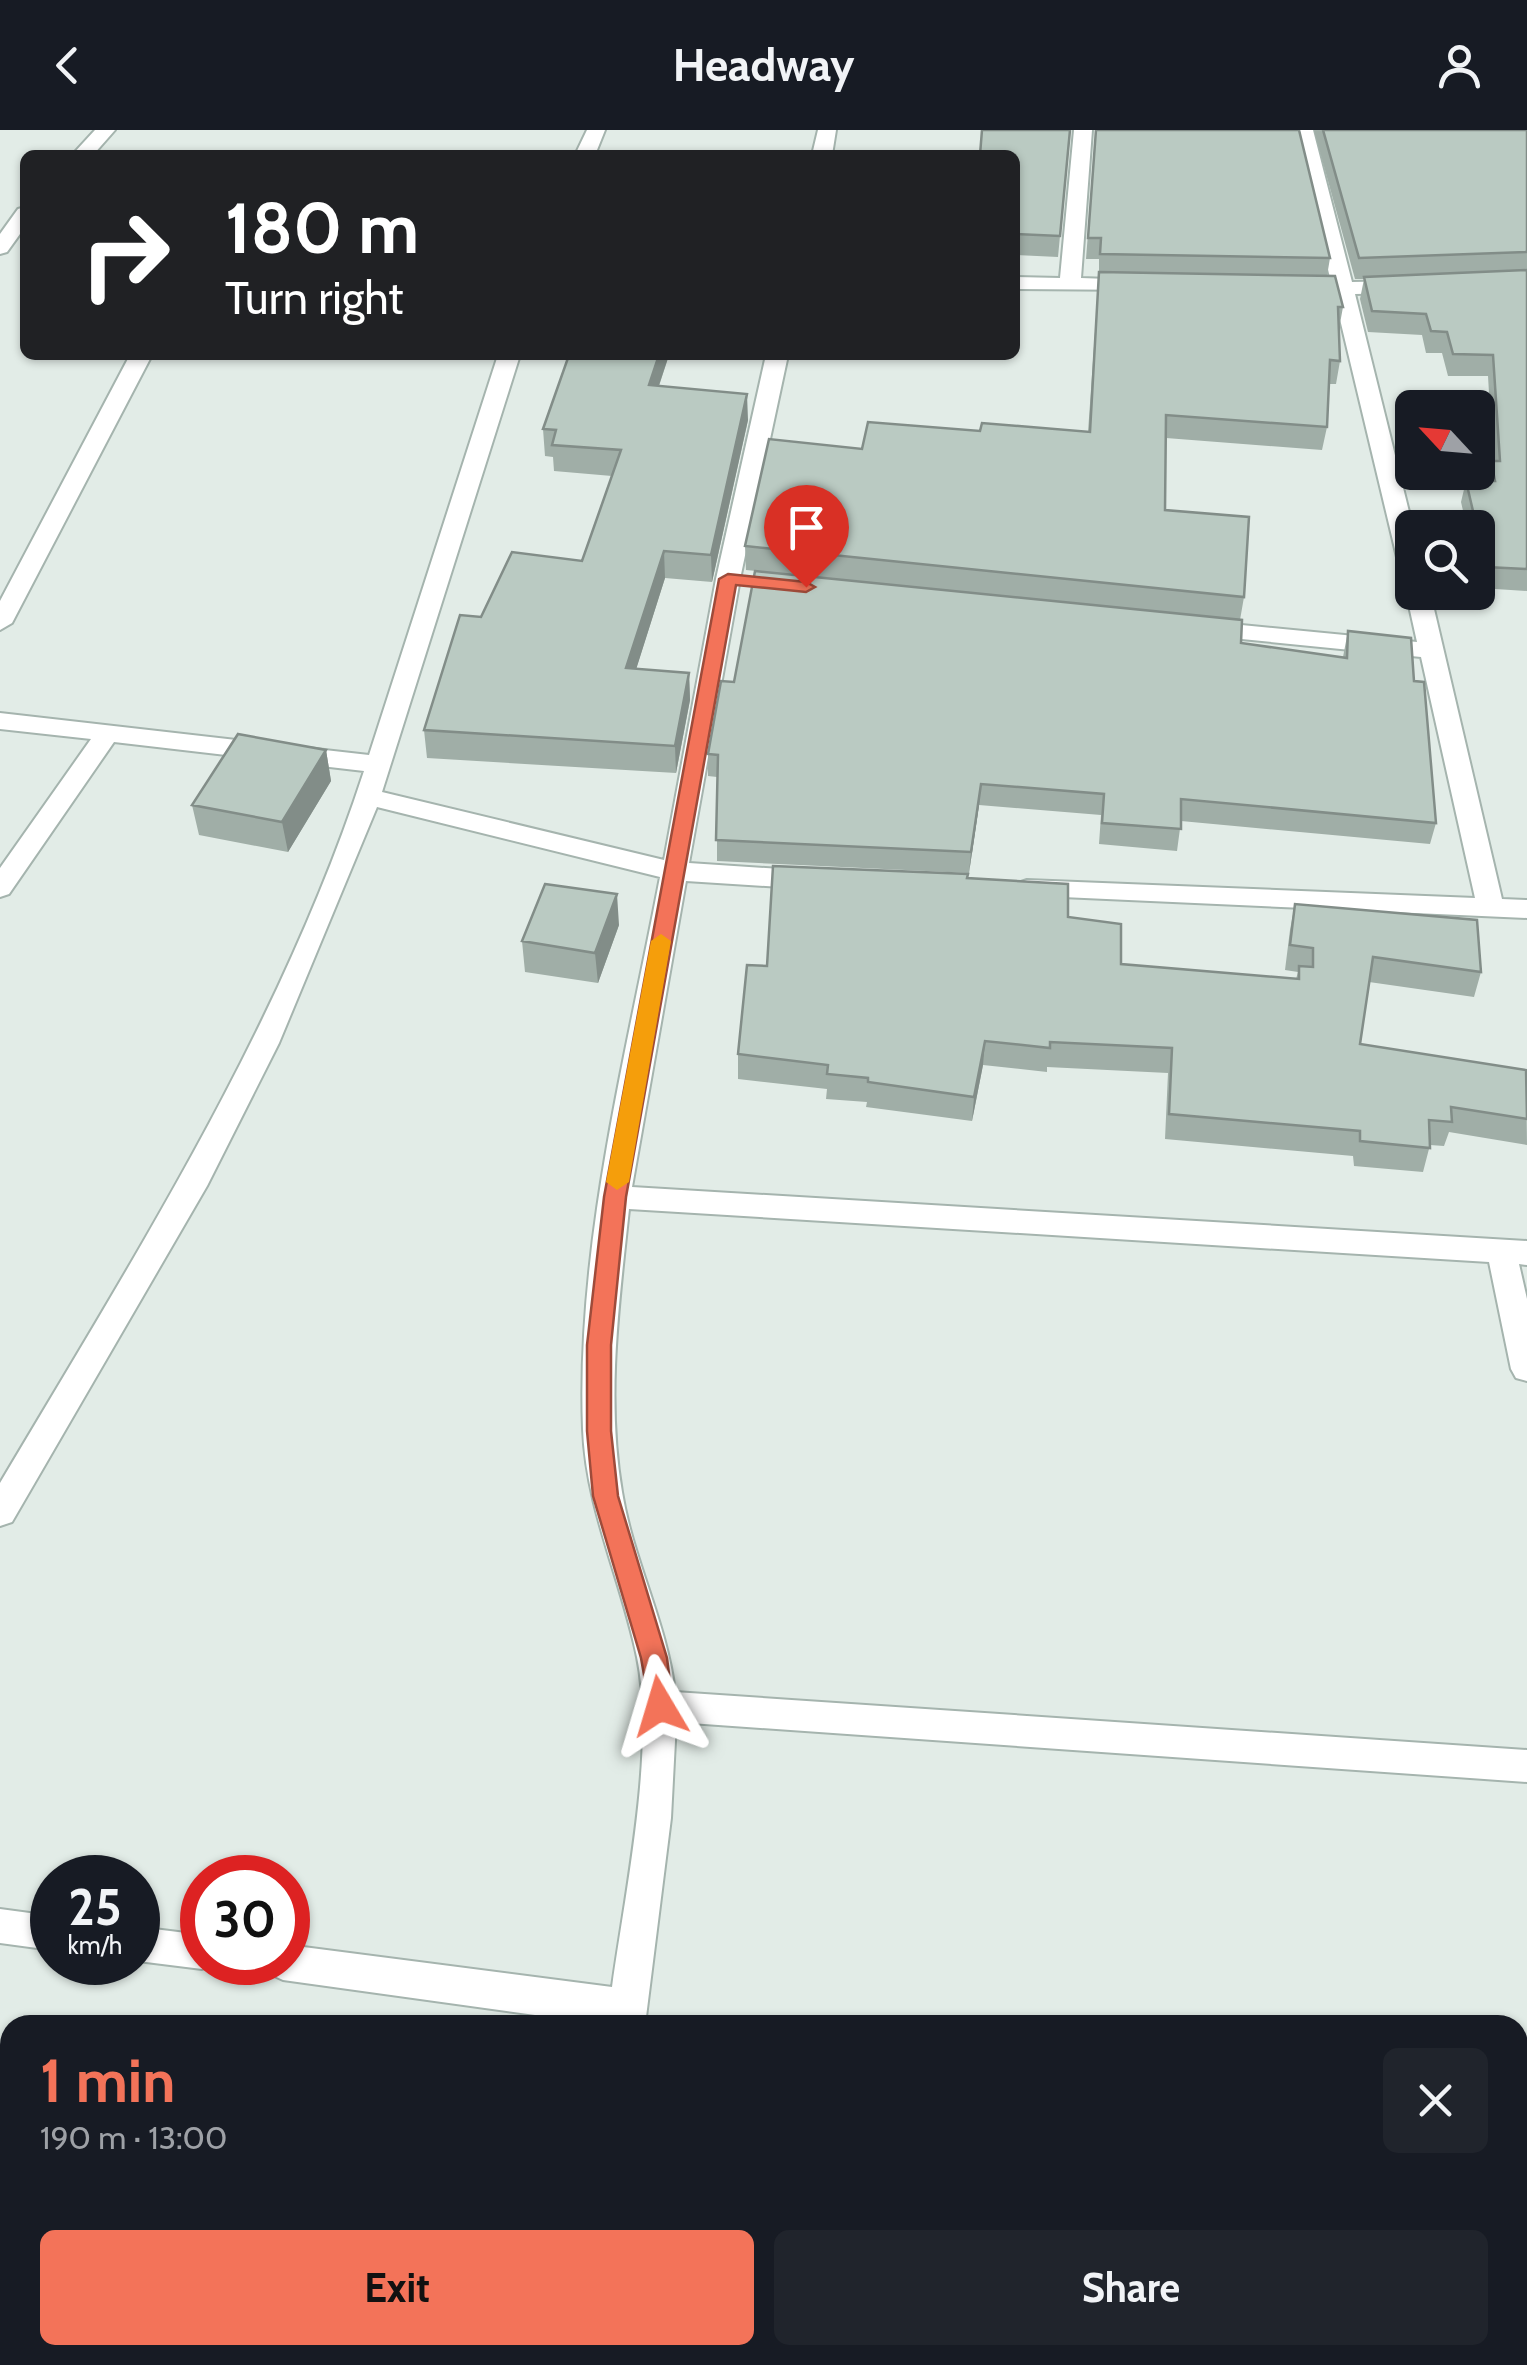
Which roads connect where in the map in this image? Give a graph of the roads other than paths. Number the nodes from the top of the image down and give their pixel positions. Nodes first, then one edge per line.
1 (106, 130) edge
2 (1083, 130) edge
3 (1304, 130) edge
4 (87, 150) edge
5 (20, 219) edge
6 (4, 240) edge
7 (1020, 283) edge
8 (1070, 284) junction
9 (1165, 286) edge
10 (1432, 286) edge
11 (1280, 288) edge
12 (1345, 288) junction
13 (139, 360) edge
14 (507, 360) edge
15 (776, 360) edge
16 (1398, 510) edge
17 (1422, 610) edge
18 (0, 623) edge
19 (1178, 625) edge
20 (1432, 651) junction
21 (0, 720) edge
22 (108, 733) junction
23 (376, 764) junction
24 (368, 797) junction
25 (674, 870) junction
26 (840, 881) edge
27 (0, 888) edge
28 (997, 888) edge
29 (1490, 906) junction
30 (1527, 909) edge
31 (615, 1197) junction
32 (1514, 1253) edge
33 (1527, 1369) edge
34 (0, 1512) edge
35 (660, 1706) junction
36 (1527, 1766) edge
37 (0, 1926) edge
38 (30, 1930) edge
39 (310, 1966) edge
40 (622, 2015) edge
41 (628, 2015) edge

1 - 4 street
2 - 8 street
3 - 12 street
5 - 6 street
7 - 8 street
8 - 9 street
10 - 12 street
11 - 12 street
12 - 16 street
13 - 18 street
14 - 23 street
15 - 25 street
17 - 20 street
19 - 20 street
20 - 29 street
21 - 22 street
22 - 23 street
22 - 27 street
23 - 24 street
24 - 25 street
24 - 34 street
25 - 26 street
25 - 31 street
28 - 29 street
29 - 30 street
31 - 32 street
31 - 35 street
32 - 33 street
35 - 36 street
35 - 41 street
37 - 38 street
39 - 40 street

